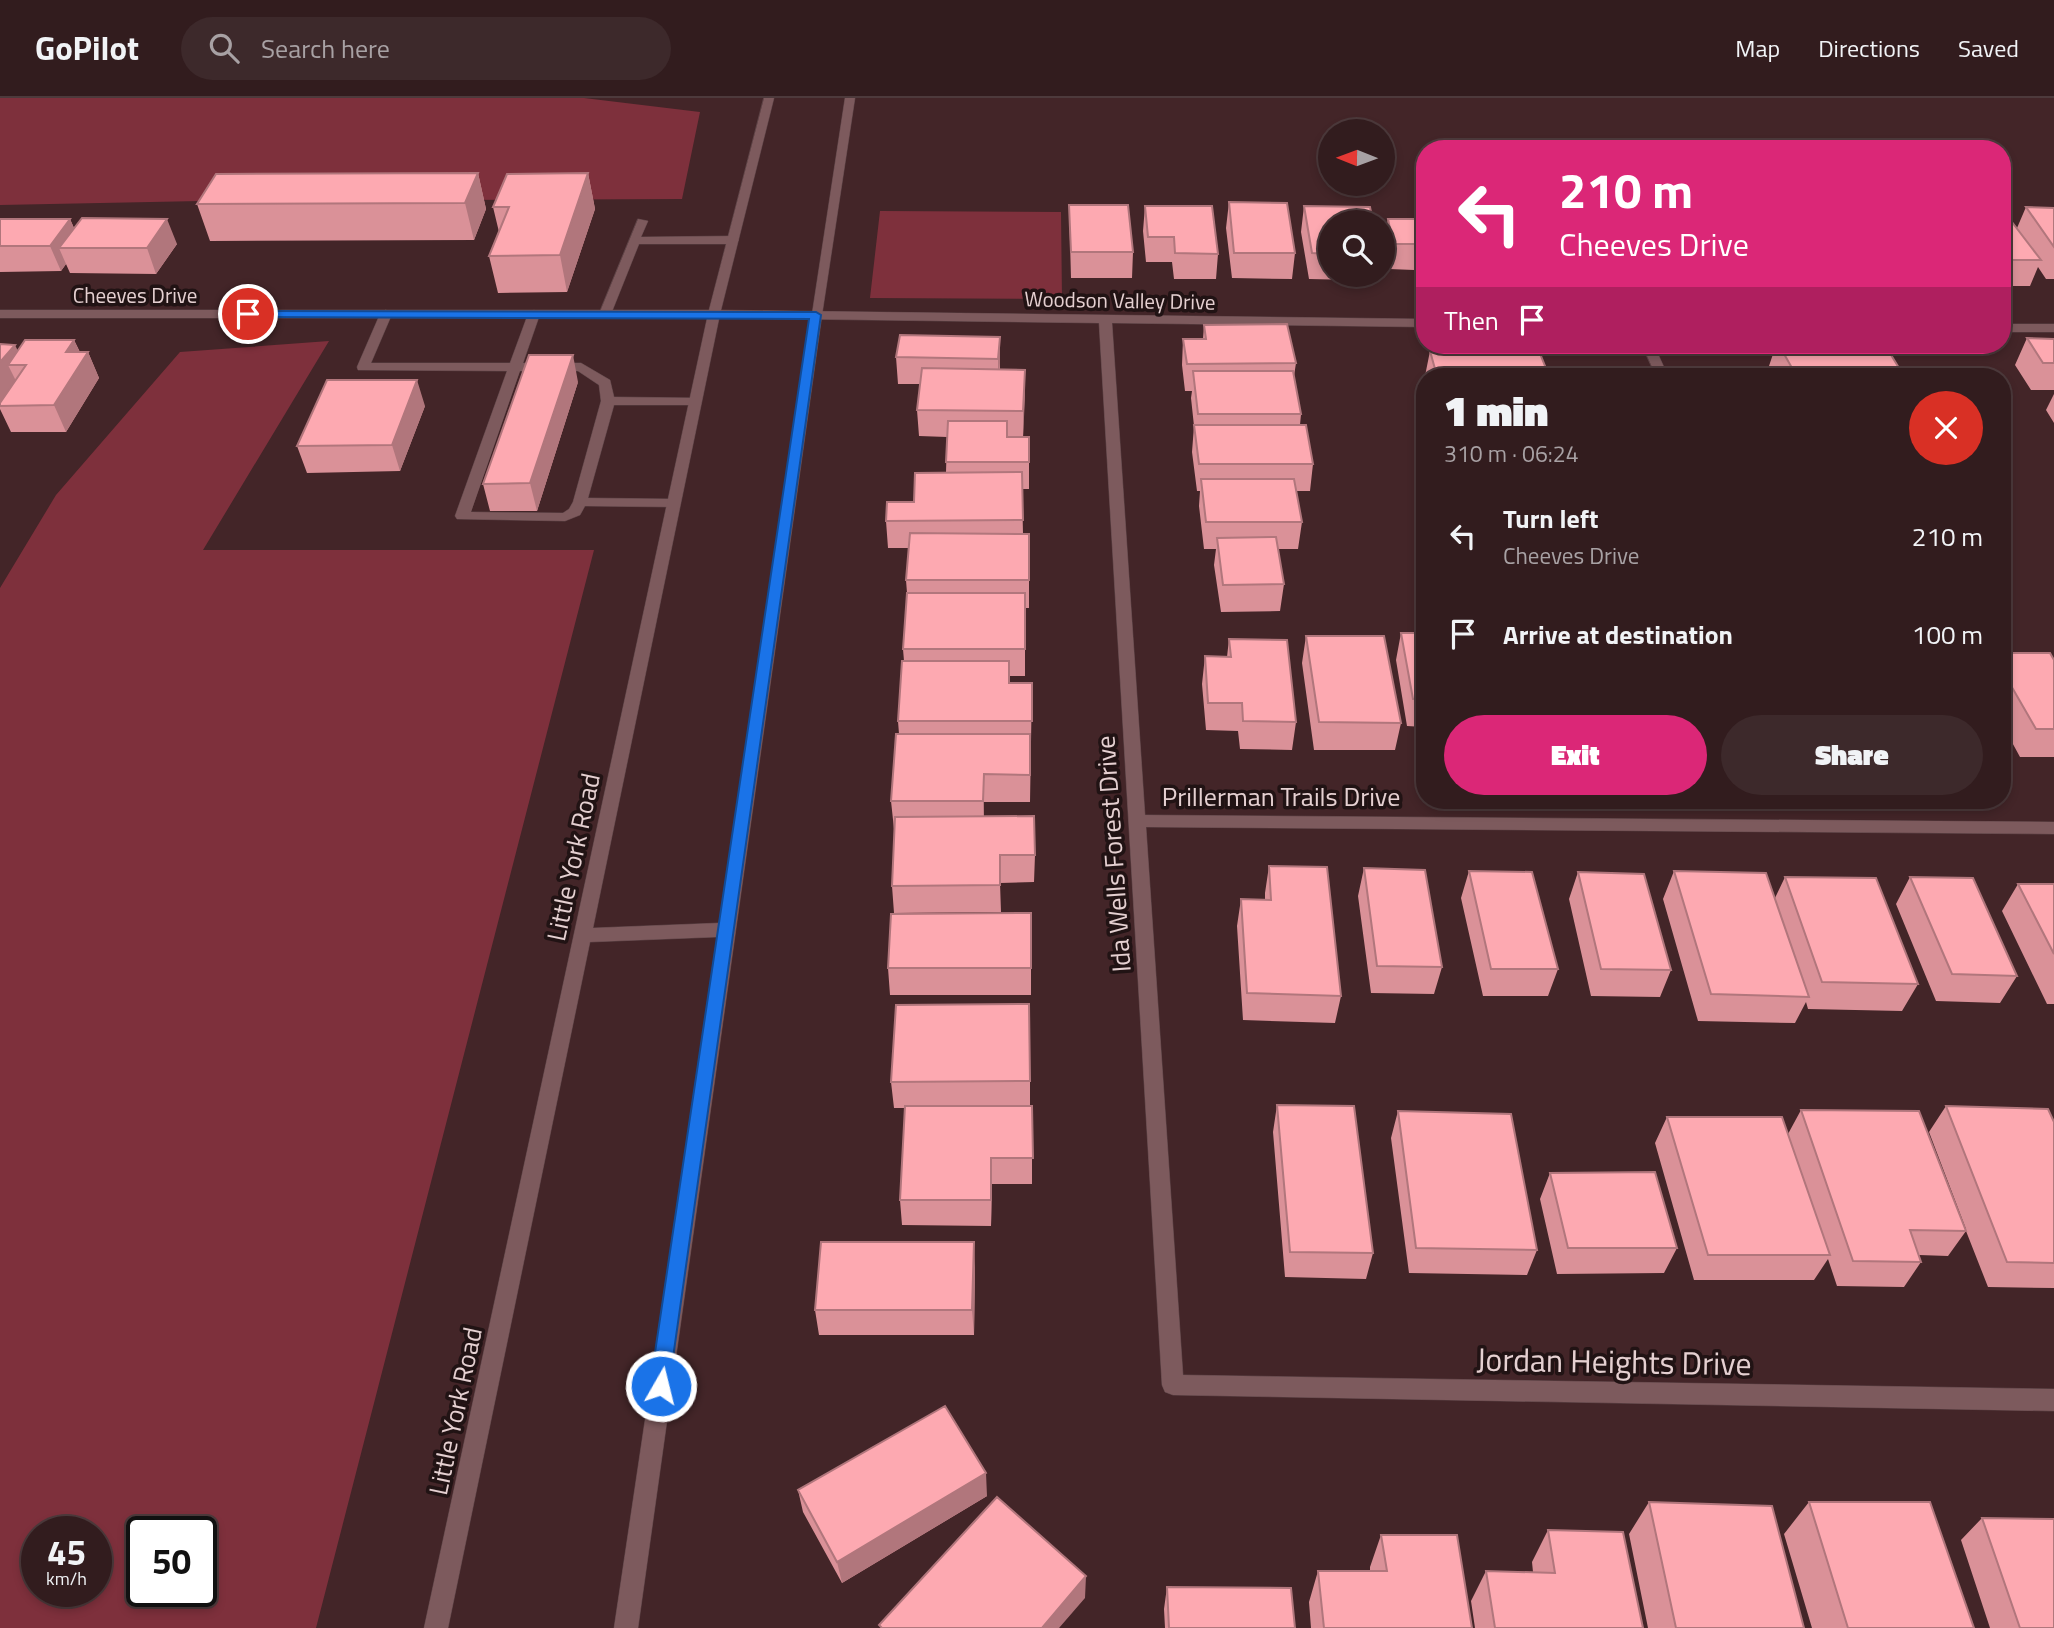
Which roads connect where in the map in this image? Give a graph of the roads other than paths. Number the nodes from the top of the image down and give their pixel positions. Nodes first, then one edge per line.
1 (769, 98) edge
2 (850, 98) edge
3 (642, 220) dead end
4 (733, 240) junction
5 (634, 241) junction
6 (0, 314) edge
7 (386, 314) junction
8 (534, 314) junction
9 (605, 314) junction
10 (714, 314) junction
11 (816, 315) junction
12 (1105, 319) junction
13 (1416, 323) edge
14 (2011, 328) edge
15 (2054, 328) edge
16 (515, 367) junction
17 (608, 401) junction
18 (696, 401) junction
19 (580, 502) junction
20 (674, 503) junction
21 (1137, 821) junction
22 (2054, 828) edge
23 (727, 930) junction
24 (583, 935) junction
25 (1173, 1384) joint
26 (2054, 1400) edge
27 (436, 1628) edge
28 (626, 1628) edge

1 - 4 street, Little York Road
2 - 11 street
3 - 5 street
4 - 5 street
4 - 10 street, Little York Road
5 - 9 street
6 - 7 street, Cheeves Drive
7 - 8 street, Cheeves Drive
7 - 16 street
8 - 9 street, Cheeves Drive
8 - 16 street
9 - 10 street, Cheeves Drive
10 - 11 street, Cheeves Drive
10 - 18 street, Little York Road
11 - 12 street, Woodson Valley Drive
11 - 23 street
12 - 13 street, Woodson Valley Drive
12 - 21 street, Ida Wells Forest Drive
14 - 15 street
16 - 17 street
16 - 19 street
17 - 18 street
17 - 19 street
18 - 20 street, Little York Road
19 - 20 street
20 - 24 street, Little York Road
21 - 22 street, Prillerman Trails Drive
21 - 25 street, Ida Wells Forest Drive
23 - 24 street
23 - 28 street
24 - 27 street, Little York Road
25 - 26 street, Jordan Heights Drive

